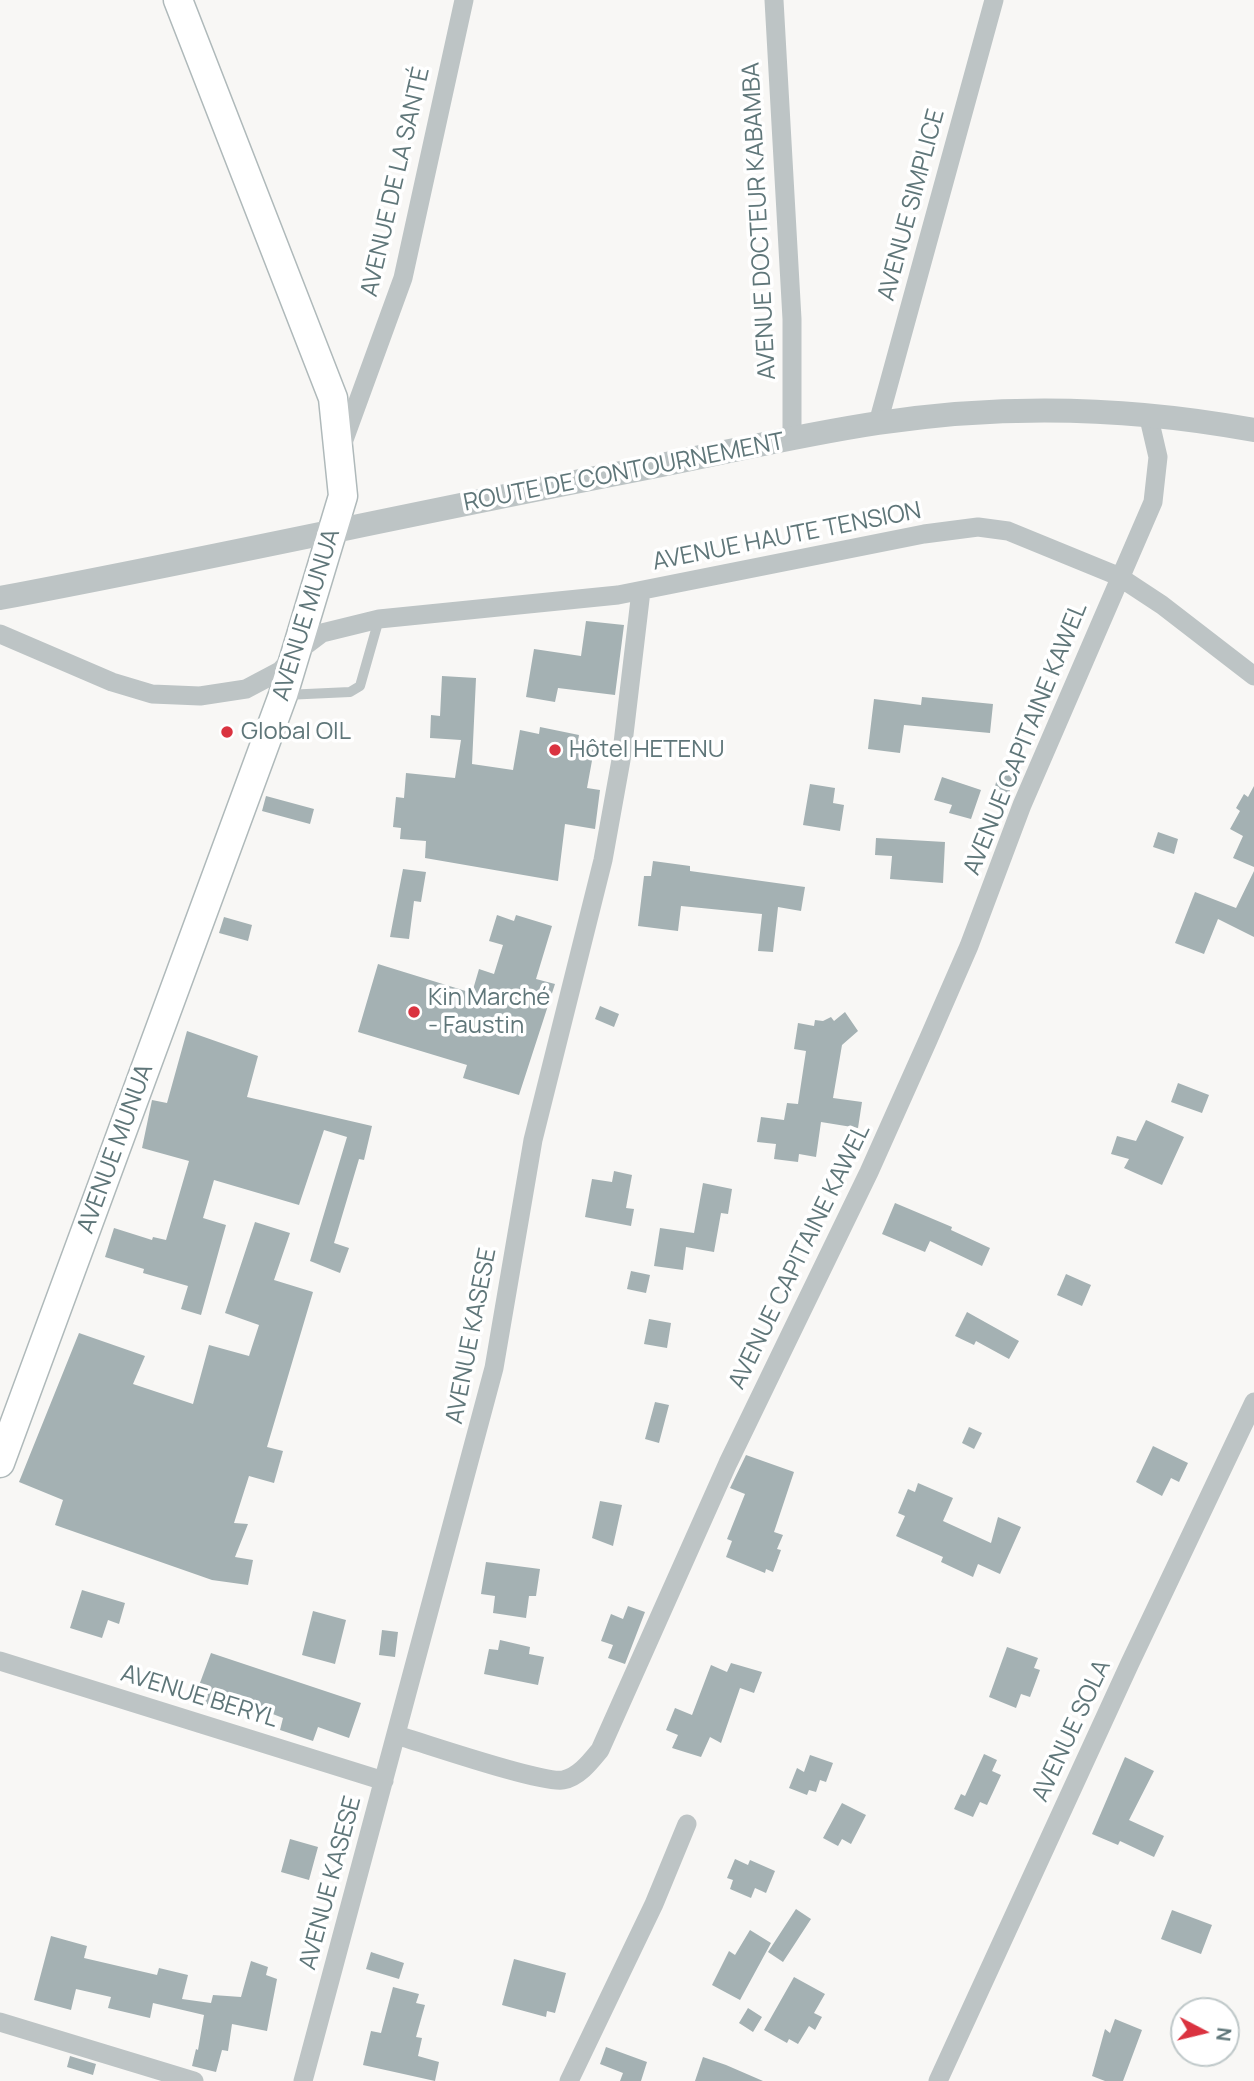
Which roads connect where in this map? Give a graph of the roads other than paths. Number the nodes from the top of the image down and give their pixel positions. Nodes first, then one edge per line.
1 (177, 0) edge
2 (464, 0) edge
3 (774, 0) edge
4 (994, 0) edge
5 (1148, 414) junction
6 (878, 423) junction
7 (1253, 429) edge
8 (792, 440) junction
9 (339, 452) junction
10 (333, 532) junction
11 (1118, 576) junction
12 (641, 591) junction
13 (0, 598) edge
14 (379, 619) junction
15 (0, 634) edge
16 (297, 652) junction
17 (1254, 676) edge
18 (283, 695) junction
19 (1254, 1402) edge
20 (0, 1463) edge
21 (0, 1661) edge
22 (396, 1735) junction
23 (384, 1780) junction
24 (687, 1824) dead end
25 (0, 2022) edge
26 (194, 2081) edge
27 (303, 2081) edge
28 (569, 2081) edge
29 (938, 2081) edge

1 - 9 main road, AVENUE MUNUA
2 - 9 street, AVENUE DE LA SANTÉ
3 - 8 street, AVENUE DOCTEUR KABAMBA
4 - 6 street, AVENUE SIMPLICE
5 - 6 street, ROUTE DE CONTOURNEMENT
5 - 7 street, ROUTE DE CONTOURNEMENT
5 - 11 street
6 - 8 street, ROUTE DE CONTOURNEMENT
8 - 10 street, ROUTE DE CONTOURNEMENT
9 - 10 main road, AVENUE MUNUA
10 - 13 street, ROUTE DE CONTOURNEMENT
10 - 16 main road, AVENUE MUNUA
11 - 12 street, AVENUE HAUTE TENSION
11 - 17 street, AVENUE HAUTE TENSION
11 - 22 street, AVENUE CAPITAINE KAWEL
12 - 14 street, AVENUE HAUTE TENSION
12 - 22 street, AVENUE KASESE
14 - 16 street, AVENUE HAUTE TENSION
14 - 18 lane
15 - 16 street, AVENUE HAUTE TENSION
16 - 18 main road, AVENUE MUNUA
18 - 20 main road, AVENUE MUNUA
19 - 29 street, AVENUE SOLA
21 - 23 street, AVENUE BERYL
22 - 23 street, AVENUE KASESE
23 - 27 street, AVENUE KASESE
24 - 28 street
25 - 26 street

